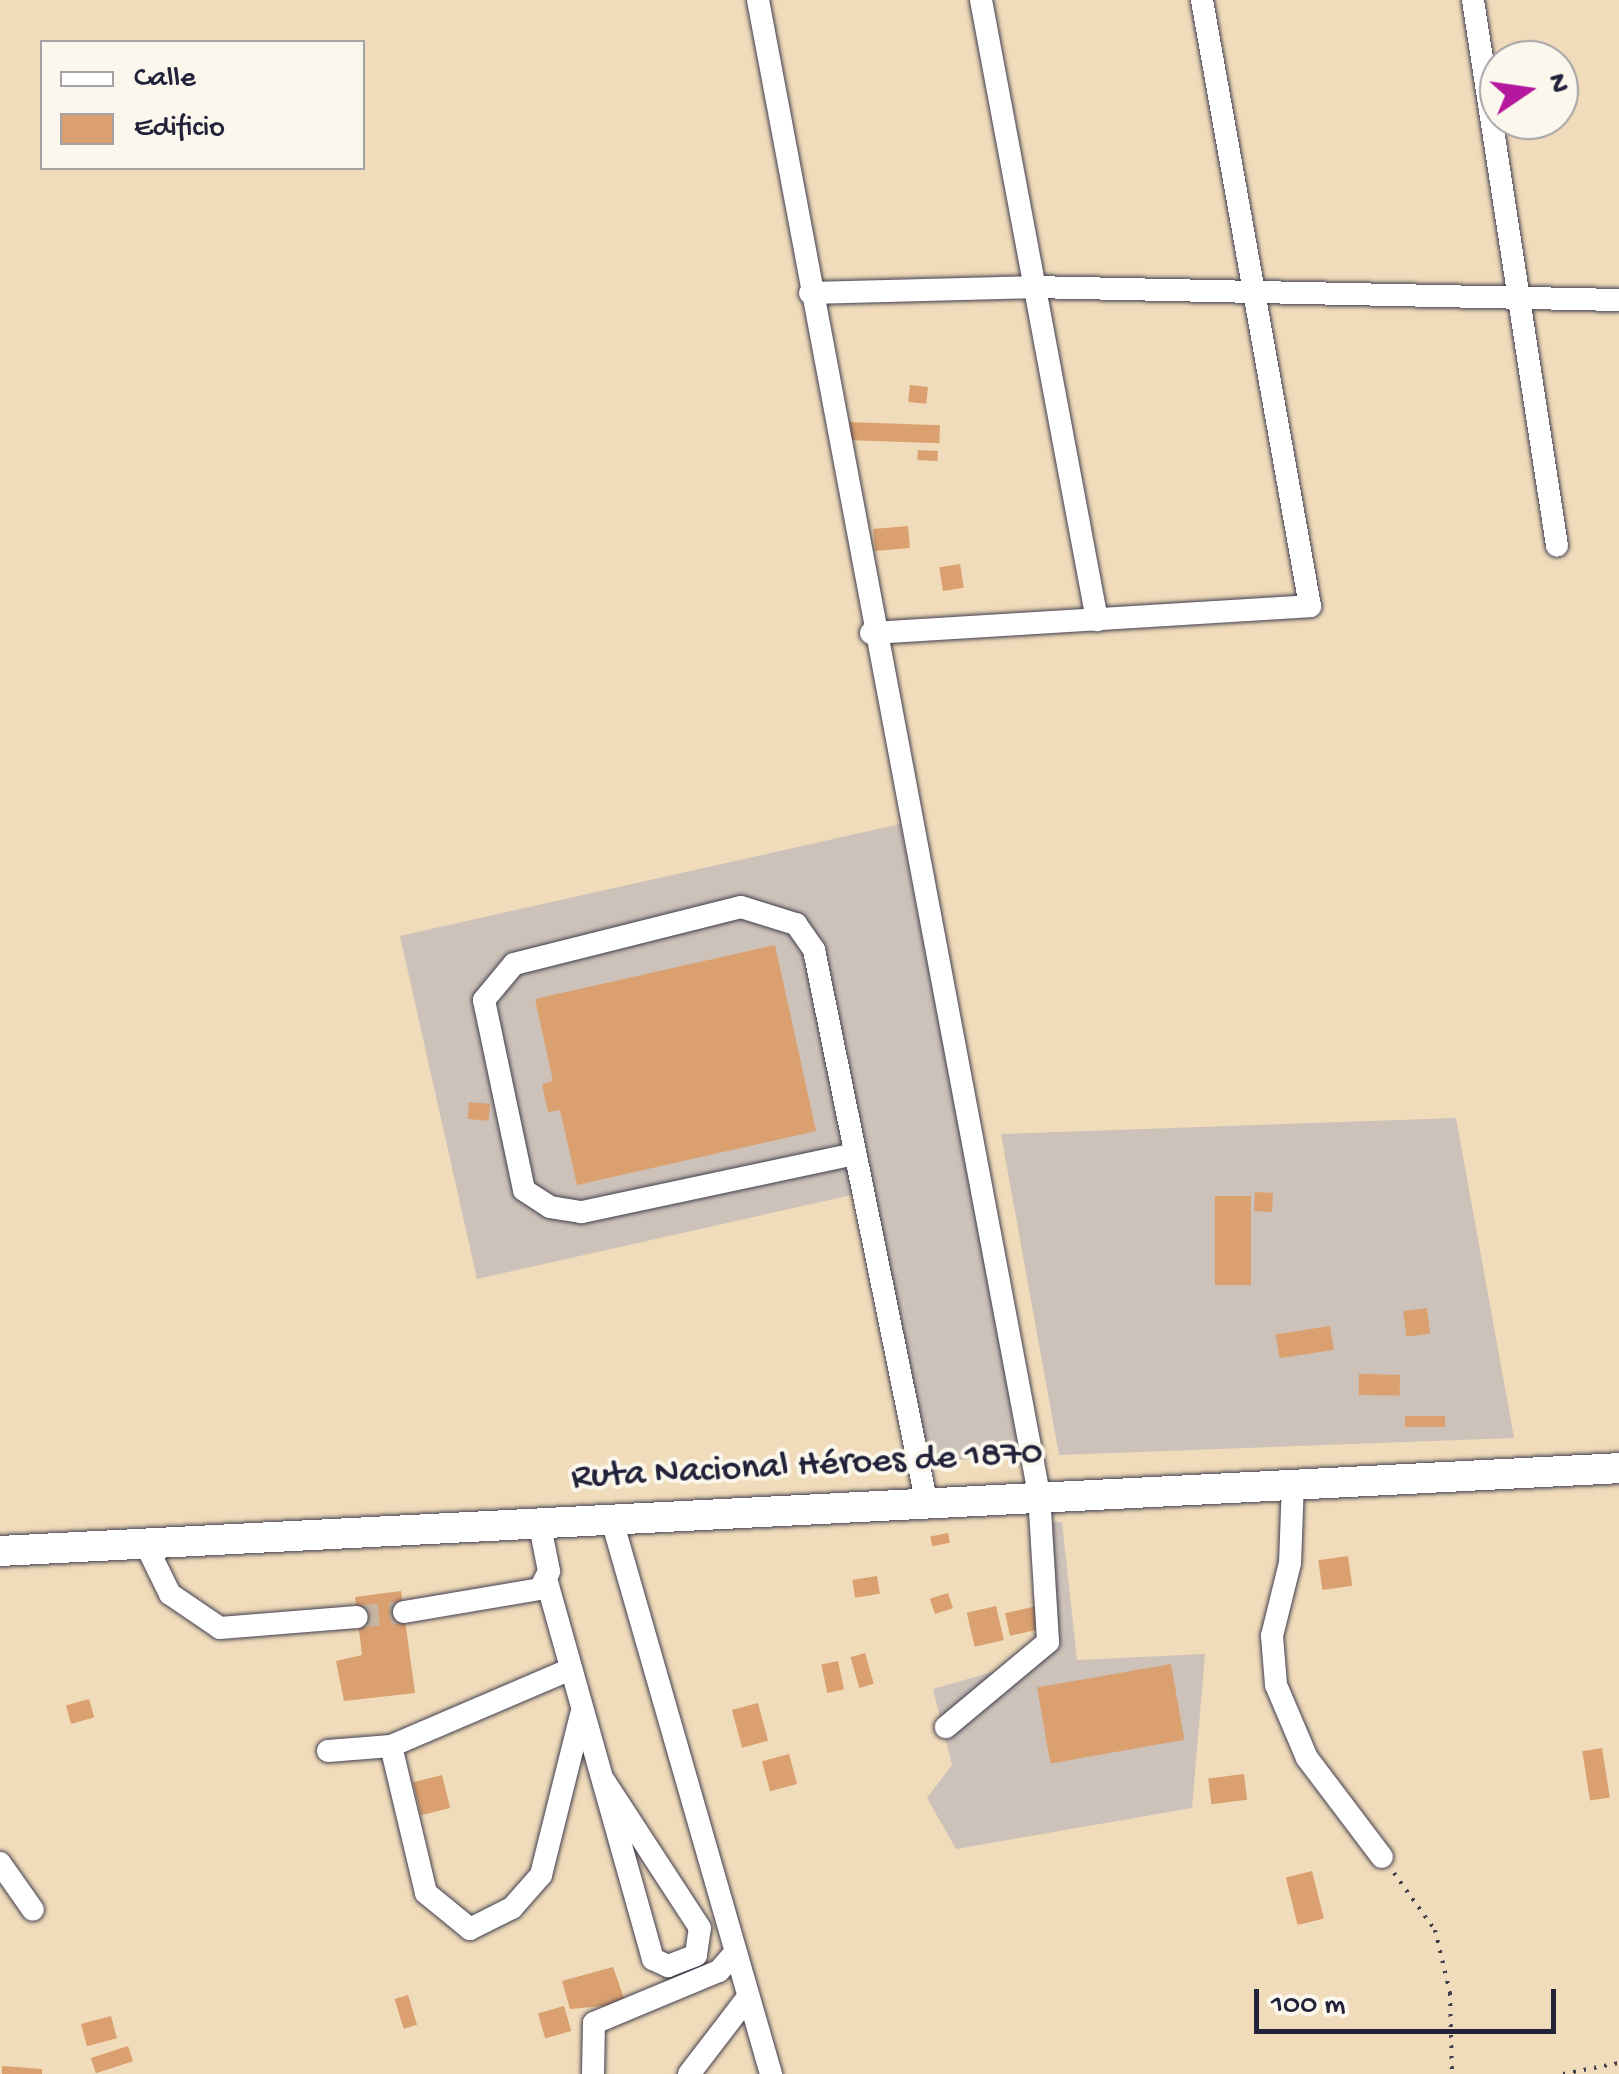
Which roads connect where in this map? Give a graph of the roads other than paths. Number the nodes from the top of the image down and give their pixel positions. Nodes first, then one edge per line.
1 (758, 0) edge
2 (981, 0) edge
3 (1202, 0) edge
4 (1473, 0) edge
5 (1032, 287) junction
6 (810, 293) junction
7 (1259, 295) junction
8 (1521, 298) junction
9 (1619, 300) edge
10 (1557, 546) dead end
11 (1097, 620) junction
12 (871, 633) junction
13 (850, 1155) junction
14 (1619, 1468) edge
15 (1293, 1482) junction
16 (1040, 1494) junction
17 (926, 1500) junction
18 (611, 1517) junction
19 (539, 1521) junction
20 (144, 1541) junction
21 (0, 1550) edge
22 (547, 1582) junction
23 (404, 1612) tunnel mouth
24 (357, 1618) tunnel mouth
25 (571, 1669) junction
26 (582, 1707) junction
27 (946, 1727) dead end
28 (391, 1746) junction
29 (328, 1751) dead end
30 (604, 1781) junction
31 (1382, 1857) road end
32 (0, 1863) edge
33 (34, 1910) dead end
34 (731, 1957) junction
35 (745, 2001) junction
36 (592, 2074) edge
37 (689, 2074) edge
38 (771, 2074) edge

1 - 6 street
2 - 5 street
3 - 7 street
4 - 8 street
5 - 6 street
5 - 7 street
5 - 11 street
6 - 12 street
7 - 8 street
7 - 11 street
8 - 9 street
8 - 10 street
11 - 12 street
12 - 16 street
13 - 13 street
13 - 17 street
14 - 15 highway, Ruta Nacional Héroes de 1870
15 - 16 highway, Ruta Nacional Héroes de 1870
15 - 31 street
16 - 17 highway, Ruta Nacional Héroes de 1870
16 - 27 street
17 - 18 highway, Ruta Nacional Héroes de 1870
18 - 19 highway, Ruta Nacional Héroes de 1870
18 - 34 street
19 - 20 highway, Ruta Nacional Héroes de 1870
19 - 22 street
20 - 21 highway, Ruta Nacional Héroes de 1870
20 - 24 street
22 - 23 street
22 - 25 street
25 - 26 street
25 - 28 street
26 - 28 street
26 - 30 street
28 - 29 street
30 - 30 street
32 - 33 street
34 - 35 street
34 - 36 street
35 - 37 street
35 - 38 street

